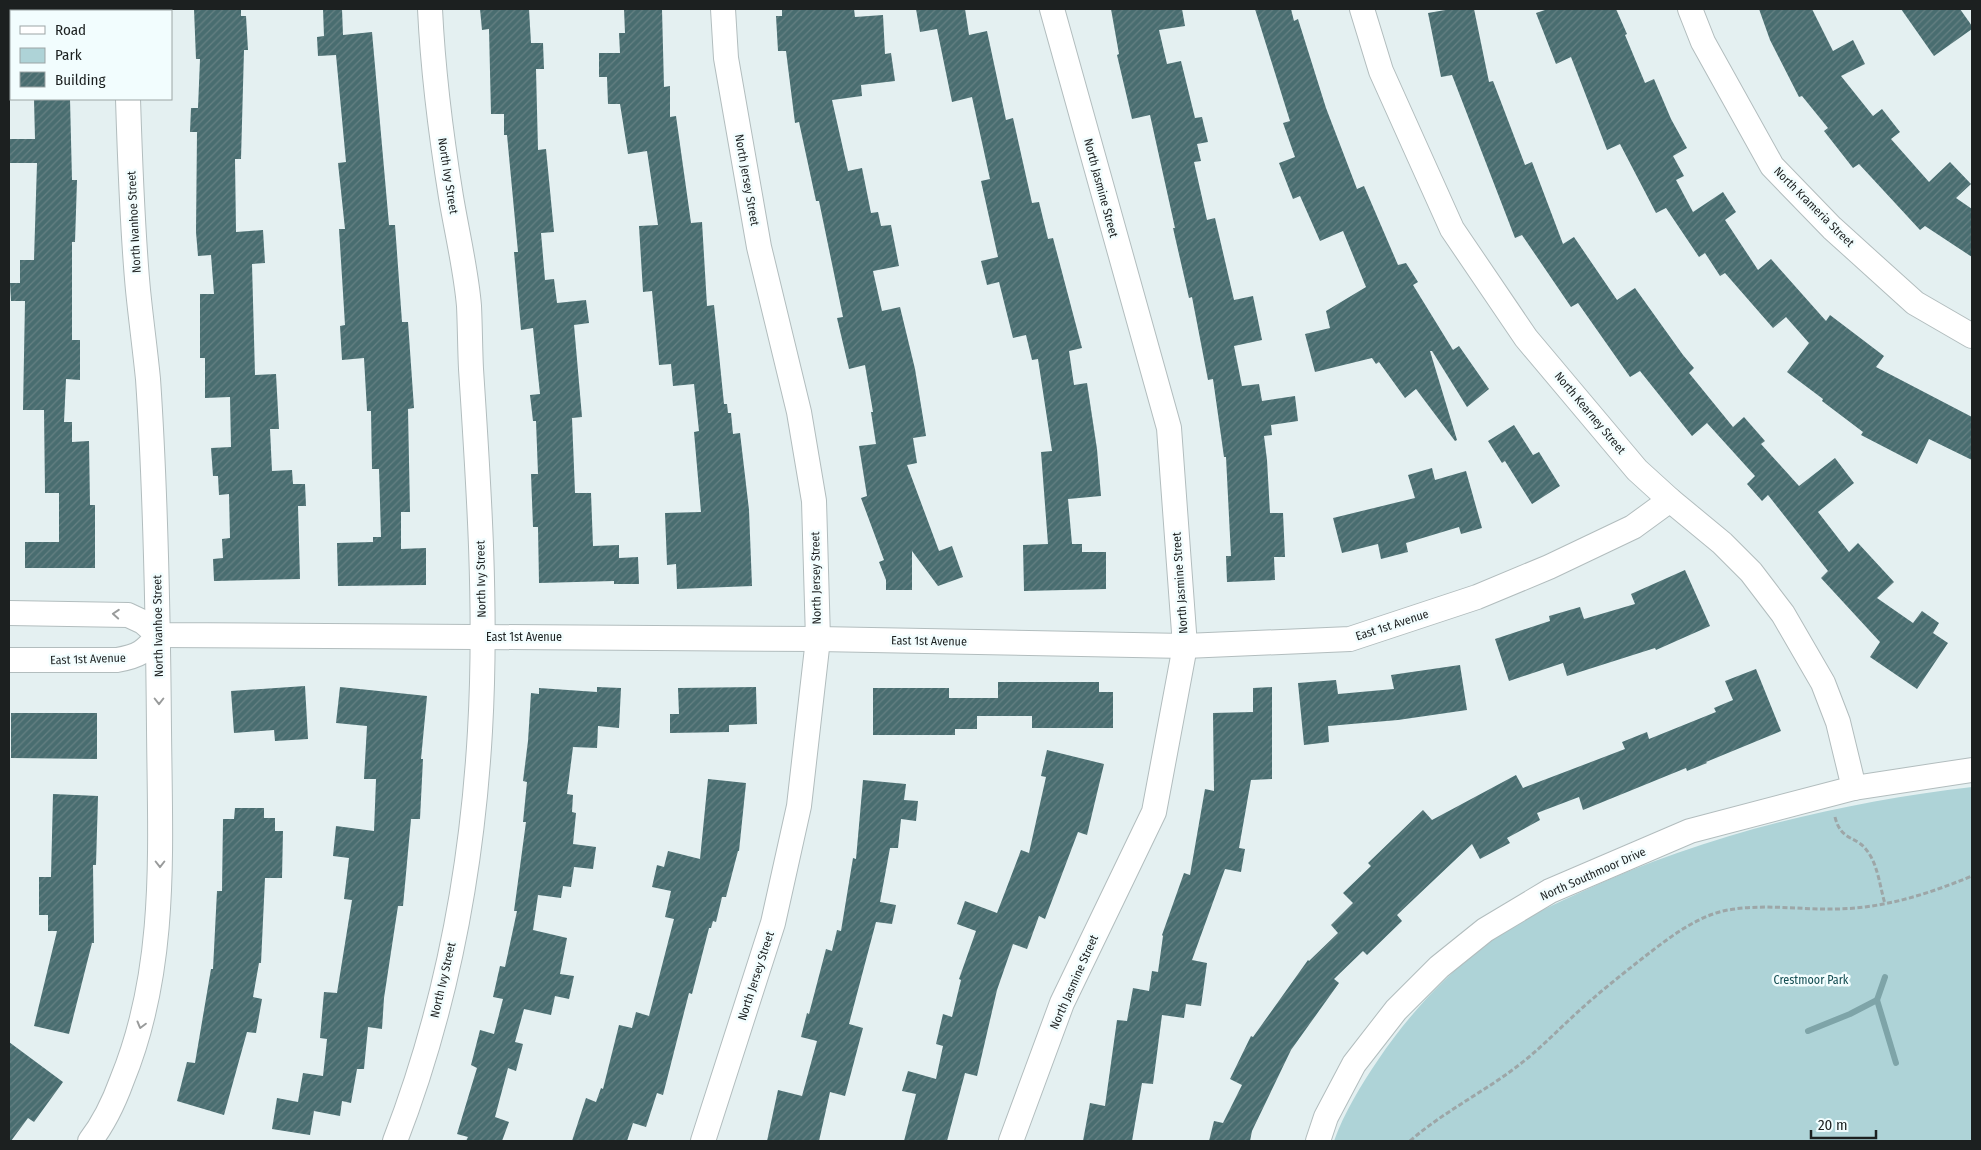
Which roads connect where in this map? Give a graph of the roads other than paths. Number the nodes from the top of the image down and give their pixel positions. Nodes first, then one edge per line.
1 (430, 9) edge
2 (723, 9) edge
3 (1052, 9) edge
4 (1362, 9) edge
5 (1690, 9) edge
6 (128, 100) edge
7 (1972, 336) edge
8 (1670, 500) junction
9 (9, 613) edge
10 (158, 635) junction
11 (482, 637) junction
12 (818, 638) junction
13 (1185, 646) junction
14 (9, 660) edge
15 (1972, 770) edge
16 (1854, 788) junction
17 (90, 1141) edge
18 (394, 1141) edge
19 (703, 1141) edge
20 (1011, 1141) edge
21 (1318, 1141) edge

1 - 11 street, North Ivy Street
2 - 12 street, North Jersey Street
3 - 13 street, North Jasmine Street
4 - 8 street, North Kearney Street
5 - 7 street, North Krameria Street
6 - 10 street, North Ivanhoe Street
8 - 13 street, East 1st Avenue
8 - 16 street, North Kearney Street
10 -> 9 street
10 - 11 street, East 1st Avenue
10 - 14 street, East 1st Avenue
10 -> 17 street, North Ivanhoe Street
11 - 12 street, East 1st Avenue
11 - 18 street, North Ivy Street
12 - 13 street, East 1st Avenue
12 - 19 street, North Jersey Street
13 - 20 street, North Jasmine Street
15 - 16 street, North Southmoor Drive
16 - 21 street, North Southmoor Drive

